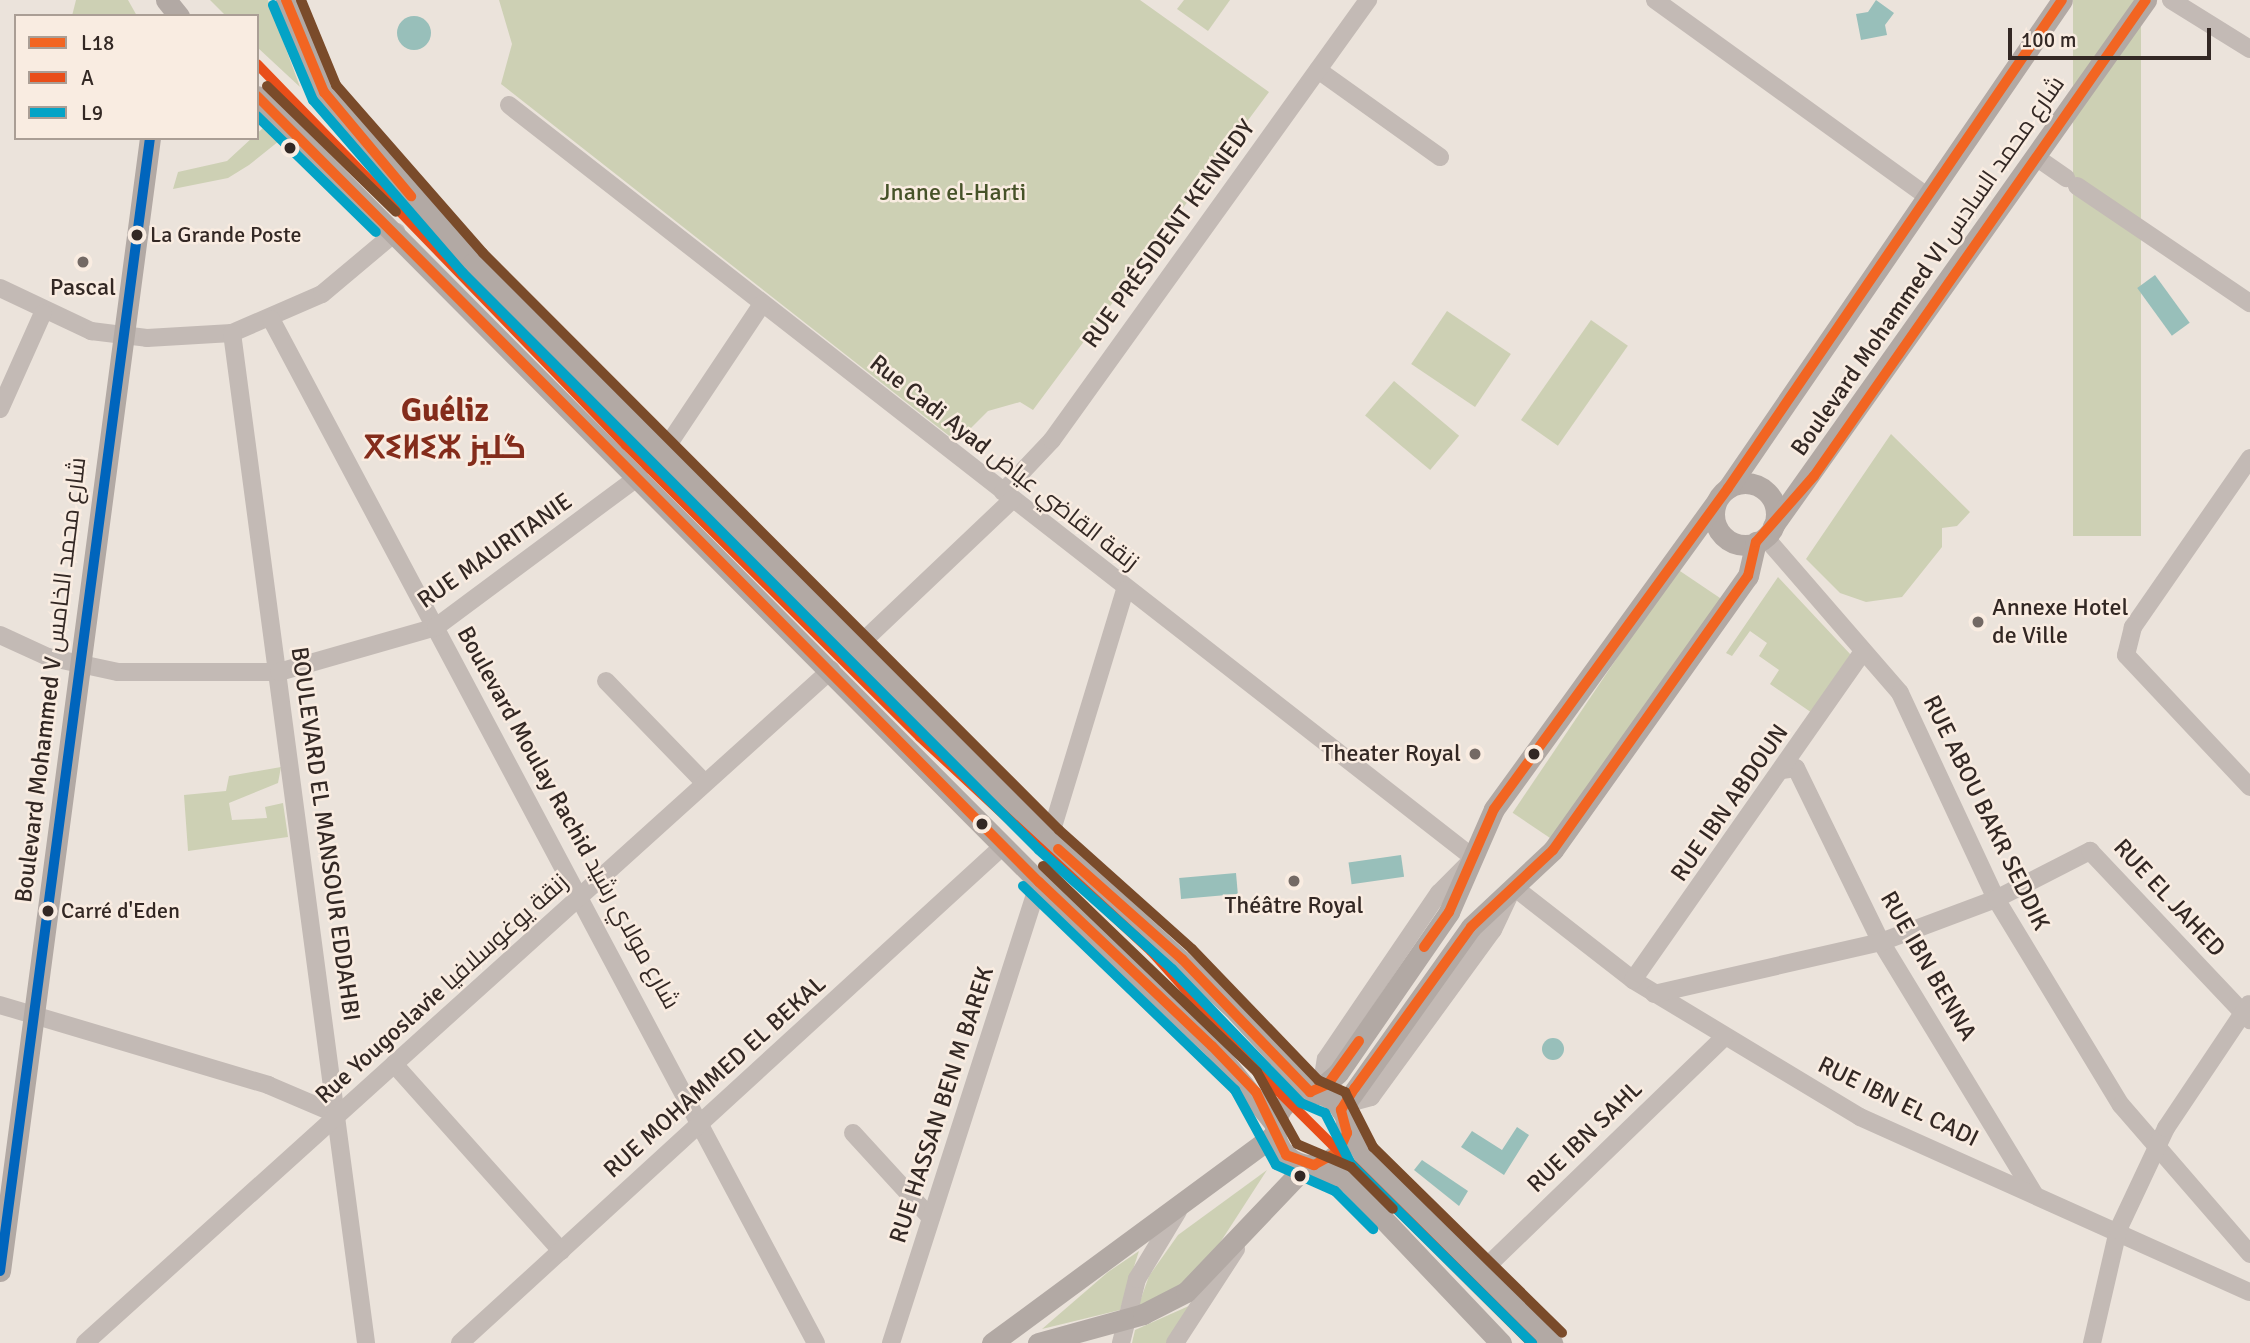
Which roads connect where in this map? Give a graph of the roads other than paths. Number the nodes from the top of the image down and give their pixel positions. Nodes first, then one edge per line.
1 (286, 0) edge
2 (1368, 0) edge
3 (1655, 0) edge
4 (2062, 0) edge
5 (2147, 0) edge
6 (2171, 0) edge
7 (296, 10) edge
8 (2250, 49) edge
9 (1318, 70) junction
10 (259, 98) edge
11 (509, 105) dead end
12 (150, 140) edge
13 (1440, 157) dead end
14 (2036, 157) junction
15 (1927, 196) junction
16 (396, 232) junction
17 (0, 288) edge
18 (2250, 303) edge
19 (762, 304) junction
20 (43, 313) junction
21 (271, 319) junction
22 (232, 333) junction
23 (123, 334) junction
24 (0, 409) edge
25 (662, 454) junction
26 (2250, 458) edge
27 (639, 476) junction
28 (1008, 495) junction
29 (1722, 496) junction
30 (1765, 535) junction
31 (1125, 590) junction
32 (436, 627) junction
33 (0, 635) edge
34 (857, 647) junction
35 (1863, 651) junction
36 (79, 666) junction
37 (831, 670) junction
38 (279, 672) junction
39 (606, 681) dead end
40 (1782, 770) junction
41 (705, 783) junction
42 (2250, 787) edge
43 (1049, 840) junction
44 (1003, 846) junction
45 (1469, 860) junction
46 (1039, 882) junction
47 (1513, 890) junction
48 (583, 895) junction
49 (1996, 899) junction
50 (1881, 942) junction
51 (1633, 980) junction
52 (1654, 994) junction
53 (0, 1005) edge
54 (2248, 1012) edge
55 (37, 1018) junction
56 (1724, 1037) junction
57 (394, 1064) junction
58 (1315, 1092) junction
59 (1344, 1112) junction
60 (336, 1114) junction
61 (704, 1121) junction
62 (1275, 1129) junction
63 (853, 1133) dead end
64 (2157, 1153) junction
65 (1310, 1165) junction
66 (2035, 1195) junction
67 (1186, 1200) junction
68 (931, 1218) junction
69 (2118, 1230) junction
70 (1244, 1236) junction
71 (561, 1251) junction
72 (2250, 1254) edge
73 (0, 1271) edge
74 (1481, 1272) junction
75 (2250, 1292) edge
76 (1125, 1319) junction
77 (1042, 1341) edge
78 (85, 1343) edge
79 (366, 1343) edge
80 (460, 1343) edge
81 (816, 1343) edge
82 (891, 1343) edge
83 (992, 1343) edge
84 (1078, 1343) edge
85 (1121, 1343) edge
86 (1175, 1343) edge
87 (1501, 1343) edge
88 (1552, 1343) edge
89 (2092, 1343) edge

1 - 7 main road
2 - 9 street, RUE PRÉSIDENT KENNEDY
3 - 15 street
4 - 15 main road, Boulevard Mohammed VI شارع محمد السادس
5 - 14 main road, Boulevard Mohammed VI شارع محمد السادس
6 - 8 street
7 - 25 main road
9 - 13 street
9 - 28 street, RUE PRÉSIDENT KENNEDY
10 - 16 main road
11 - 19 street, Rue Cadi Ayad زنقة القاضي عياض
12 - 23 main road, Boulevard Mohammed V شارع محمد الخامس
14 - 18 street
14 - 30 main road, Boulevard Mohammed VI شارع محمد السادس
15 - 29 main road, Boulevard Mohammed VI شارع محمد السادس
16 - 21 street
16 - 27 main road
17 - 20 street
19 - 25 street
19 - 28 street, Rue Cadi Ayad زنقة القاضي عياض
20 - 23 street
20 - 24 street
21 - 22 street
21 - 32 street, Boulevard Moulay Rachid شارع مولاي رشيد
22 - 23 street
22 - 38 street, BOULEVARD EL MANSOUR EDDAHBI
23 - 36 main road, Boulevard Mohammed V شارع محمد الخامس
25 - 34 main road
26 - 42 street
27 - 32 street, RUE MAURITANIE
27 - 37 main road
28 - 31 street, Rue Cadi Ayad زنقة القاضي عياض
28 - 34 street
29 - 30 main road
29 - 30 main road
29 - 45 main road, Boulevard Mohammed VI شارع محمد السادس
30 - 35 street, RUE ABOU BAKR SEDDIK
30 - 47 main road, Boulevard Mohammed VI شارع محمد السادس
31 - 43 street
31 - 45 street, Rue Cadi Ayad زنقة القاضي عياض
32 - 38 street, RUE MAURITANIE
32 - 48 street, Boulevard Moulay Rachid شارع مولاي رشيد
33 - 36 street, RUE MAURITANIE
34 - 43 main road
35 - 40 street, RUE IBN ABDOUN
35 - 49 street, RUE ABOU BAKR SEDDIK
36 - 38 street, RUE MAURITANIE
36 - 55 main road, Boulevard Mohammed V شارع محمد الخامس
37 - 41 street, Rue Yougoslavie زنقة يوغوسلافيا
37 - 44 main road
38 - 60 street, BOULEVARD EL MANSOUR EDDAHBI
39 - 41 street
40 - 50 street, RUE IBN BENNA
40 - 51 street, RUE IBN ABDOUN
41 - 48 street, Rue Yougoslavie زنقة يوغوسلافيا
43 - 58 main road
44 - 46 main road
44 - 61 street, RUE MOHAMMED EL BEKAL
45 - 58 main road, Boulevard Mohammed VI شارع محمد السادس
46 - 62 main road
46 - 68 street, RUE HASSAN BEN M BAREK
47 - 51 street, RUE IBN EL CADI
47 - 59 main road, Boulevard Mohammed VI شارع محمد السادس
48 - 57 street, Rue Yougoslavie زنقة يوغوسلافيا
48 - 61 street, Boulevard Moulay Rachid شارع مولاي رشيد
49 - 50 street
49 - 54 street, RUE EL JAHED
49 - 64 street, RUE ABOU BAKR SEDDIK
50 - 52 street
50 - 66 street, RUE IBN BENNA
51 - 52 street, RUE IBN EL CADI
52 - 56 street, RUE IBN EL CADI
53 - 55 street
54 - 64 street
55 - 60 street
55 - 73 main road, Boulevard Mohammed V شارع محمد الخامس
56 - 66 street, RUE IBN EL CADI
56 - 74 street, RUE IBN SAHL
57 - 60 street, Rue Yougoslavie زنقة يوغوسلافيا
57 - 71 street
58 - 59 main road
58 - 62 main road
59 - 65 main road
59 - 74 main road
60 - 78 street, Rue Yougoslavie زنقة يوغوسلافيا
60 - 79 street, BOULEVARD EL MANSOUR EDDAHBI
61 - 71 street, RUE MOHAMMED EL BEKAL
61 - 81 street, Boulevard Moulay Rachid شارع مولاي رشيد
62 - 65 main road
62 - 67 main road
63 - 68 street
64 - 69 street
64 - 72 street, RUE ABOU BAKR SEDDIK
65 - 70 main road
65 - 87 main road
66 - 69 street, RUE IBN EL CADI
67 - 76 street
67 - 83 main road
68 - 82 street, RUE HASSAN BEN M BAREK
69 - 75 street, RUE IBN EL CADI
69 - 89 street
70 - 76 main road
70 - 86 street
71 - 80 street, RUE MOHAMMED EL BEKAL
74 - 88 main road
76 - 77 main road
76 - 85 street
77 - 84 main road

